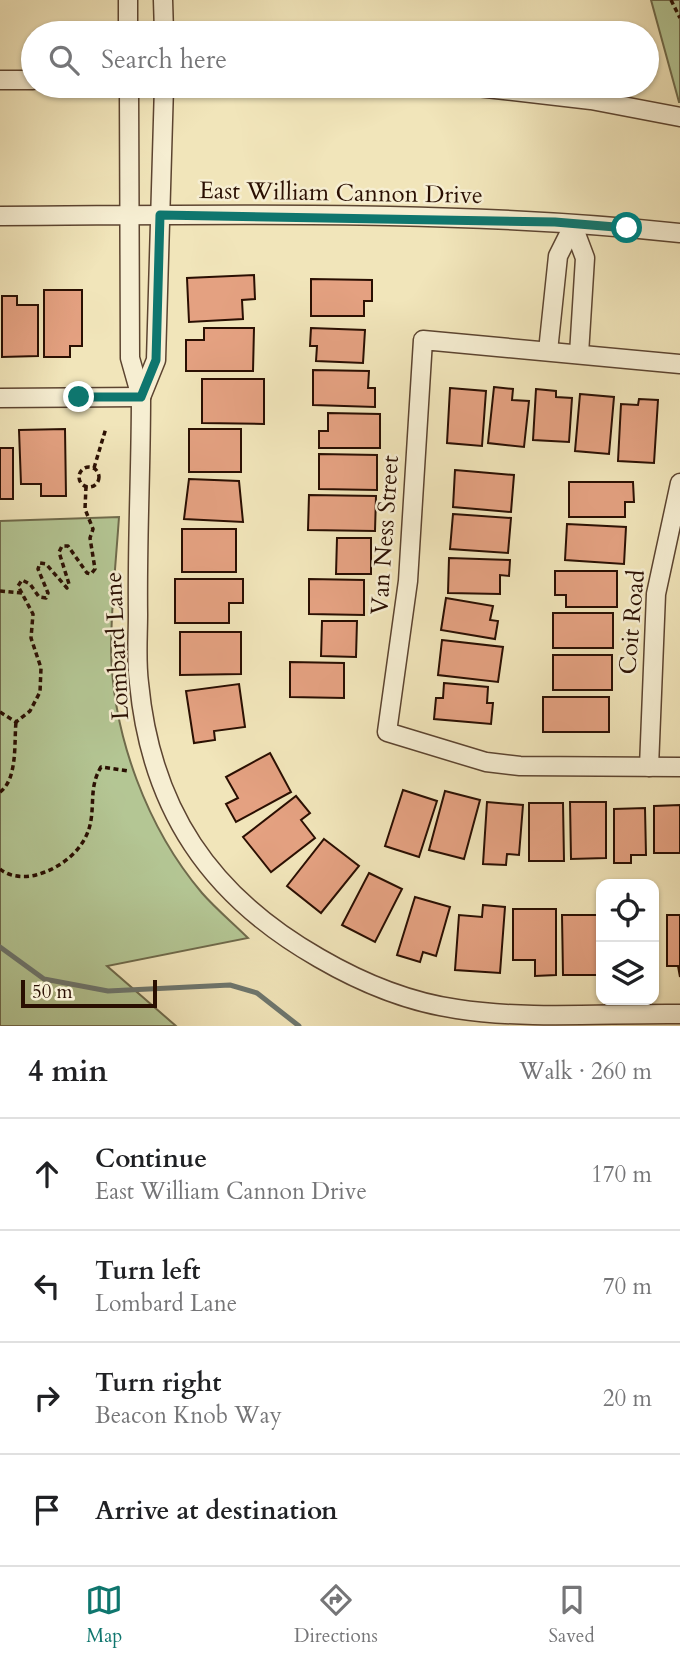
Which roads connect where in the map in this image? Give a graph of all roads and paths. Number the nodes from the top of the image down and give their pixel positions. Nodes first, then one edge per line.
1 (128, 0) edge
2 (163, 0) edge
3 (671, 0) edge
4 (680, 19) edge
5 (128, 21) edge
6 (164, 21) edge
7 (0, 80) edge
8 (21, 80) edge
9 (129, 98) edge
10 (164, 98) edge
11 (578, 98) edge
12 (680, 117) edge
13 (132, 215) junction
14 (160, 215) junction
15 (0, 216) edge
16 (680, 233) edge
17 (548, 351) junction
18 (579, 354) junction
19 (680, 363) edge
20 (141, 397) junction
21 (0, 398) edge
22 (106, 428) dead end
23 (94, 468) junction
24 (680, 483) edge
25 (86, 486) junction
26 (0, 591) edge
27 (22, 593) junction
28 (0, 712) edge
29 (16, 722) junction
30 (649, 767) junction
31 (680, 767) edge
32 (128, 771) dead end
33 (0, 792) edge
34 (0, 869) edge
35 (680, 1014) edge

1 - 5 street
2 - 6 street
3 - 4 path
7 - 8 street
9 - 13 street, Lombard Lane
10 - 14 street, Lombard Lane
11 - 12 street
13 - 14 street, East William Cannon Drive
13 - 15 street, East William Cannon Drive
13 - 20 street, Lombard Lane
14 - 16 street, East William Cannon Drive
14 - 20 street, Lombard Lane
17 - 18 street
17 - 18 street
17 - 30 street, Van Ness Street
18 - 19 street
20 - 21 street
20 - 35 street, Lombard Lane
22 - 23 path
23 - 25 path
23 - 25 path
24 - 30 street, Coit Road
25 - 27 path
26 - 27 path
27 - 29 path
28 - 29 path
29 - 33 path
30 - 31 street
32 - 34 path

